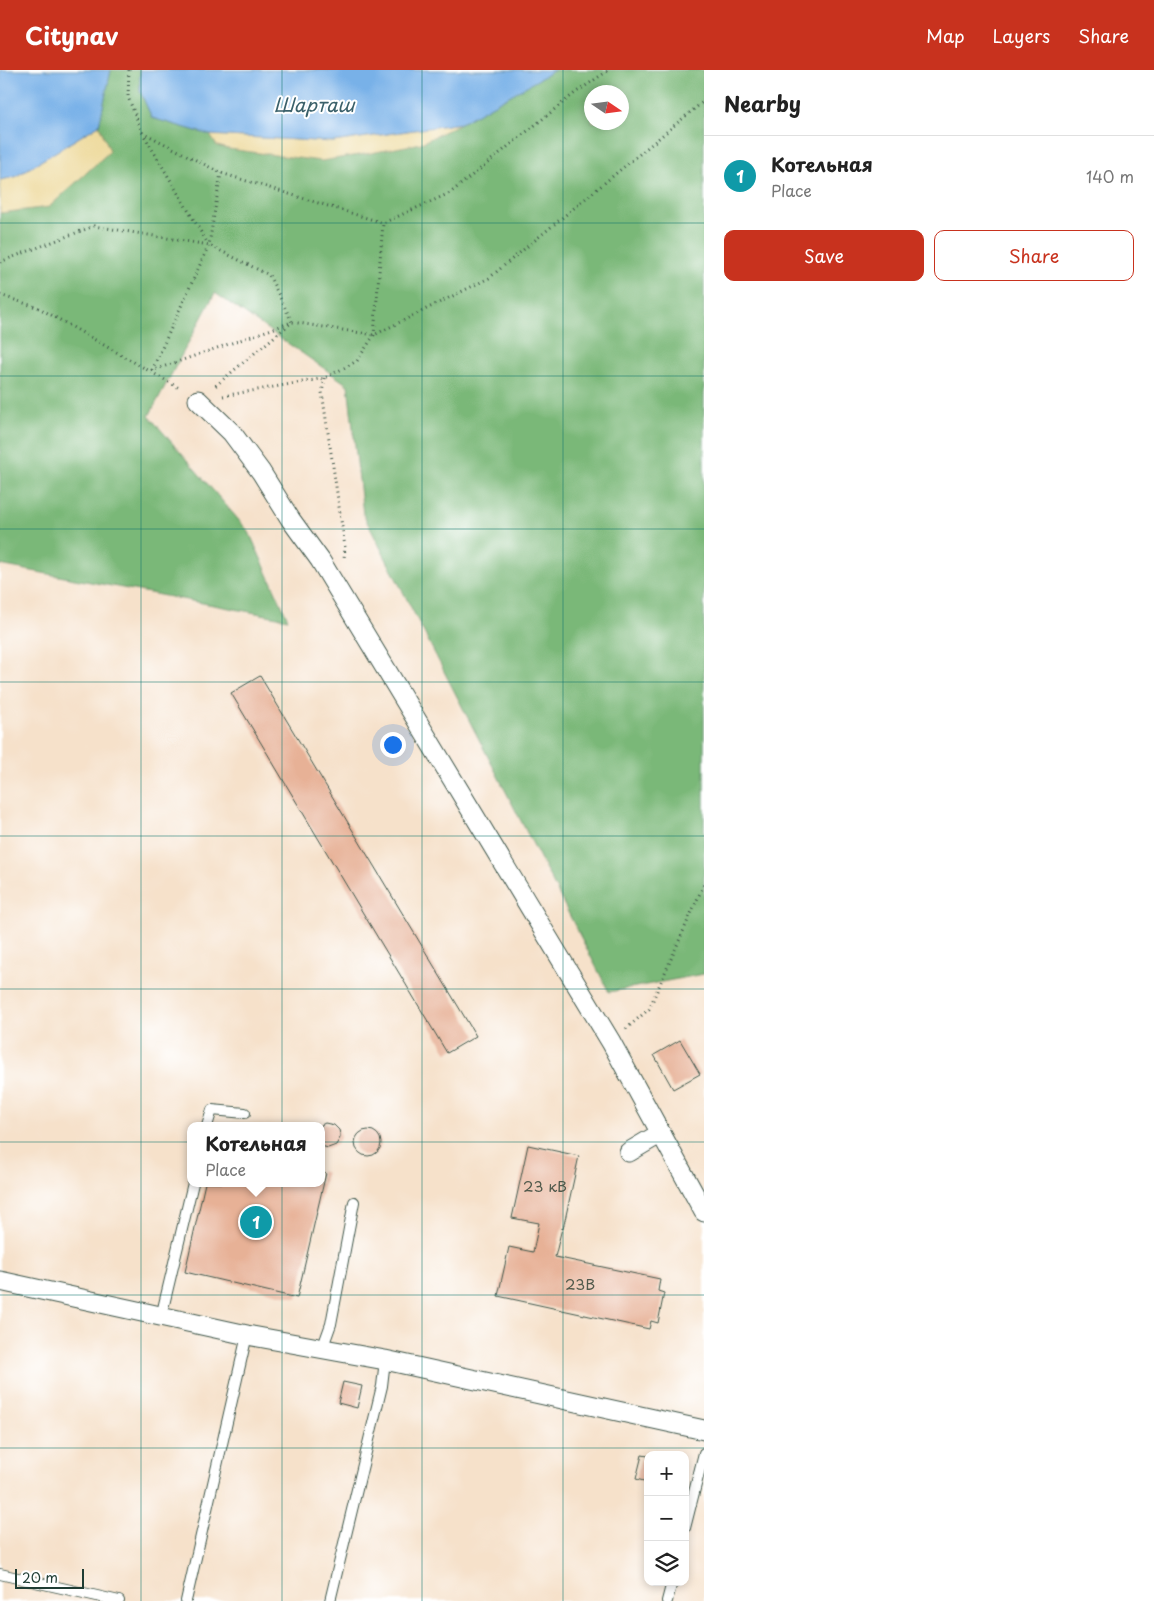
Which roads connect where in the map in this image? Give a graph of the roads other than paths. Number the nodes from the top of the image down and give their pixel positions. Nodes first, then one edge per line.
1 (198, 400) road end
2 (245, 1113) dead end
3 (208, 1122) edge
4 (661, 1133) junction
5 (629, 1152) dead end
6 (192, 1187) edge
7 (354, 1202) dead end
8 (704, 1212) edge
9 (0, 1281) edge
10 (161, 1316) junction
11 (247, 1335) junction
12 (322, 1349) junction
13 (385, 1360) junction
14 (704, 1430) edge
15 (704, 1453) edge
16 (689, 1512) edge
17 (0, 1574) edge
18 (671, 1586) edge
19 (119, 1601) edge
20 (186, 1601) edge
21 (330, 1601) edge
22 (667, 1601) edge

1 - 4 street
2 - 3 lane
4 - 5 street
4 - 8 street
6 - 10 lane
7 - 12 lane
9 - 10 street
10 - 11 street
11 - 12 street
11 - 20 lane
12 - 13 street
13 - 14 street
13 - 21 lane
15 - 16 lane
17 - 19 lane
18 - 22 lane

